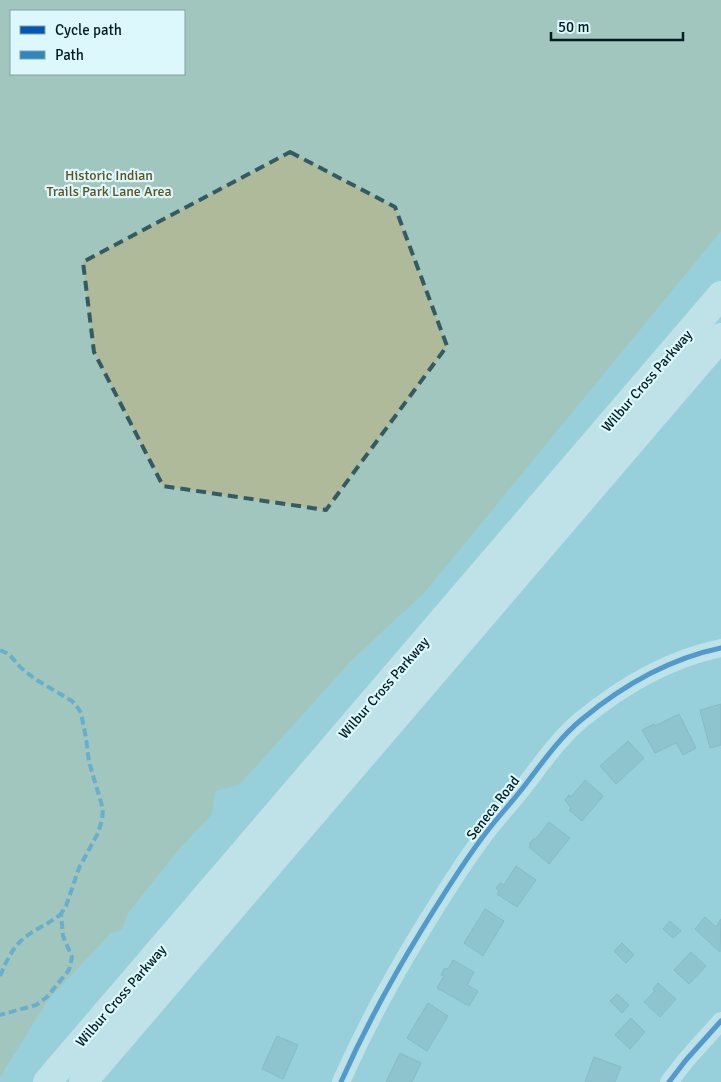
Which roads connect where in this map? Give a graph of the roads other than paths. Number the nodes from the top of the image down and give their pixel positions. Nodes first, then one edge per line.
1 (721, 295) edge
2 (721, 337) edge
3 (721, 648) edge
4 (721, 1022) edge
5 (47, 1082) edge
6 (83, 1082) edge
7 (341, 1082) edge
8 (669, 1082) edge

1 - 5 highway, Wilbur Cross Parkway
2 - 6 highway, Wilbur Cross Parkway
3 - 7 street, Seneca Road
4 - 8 street

